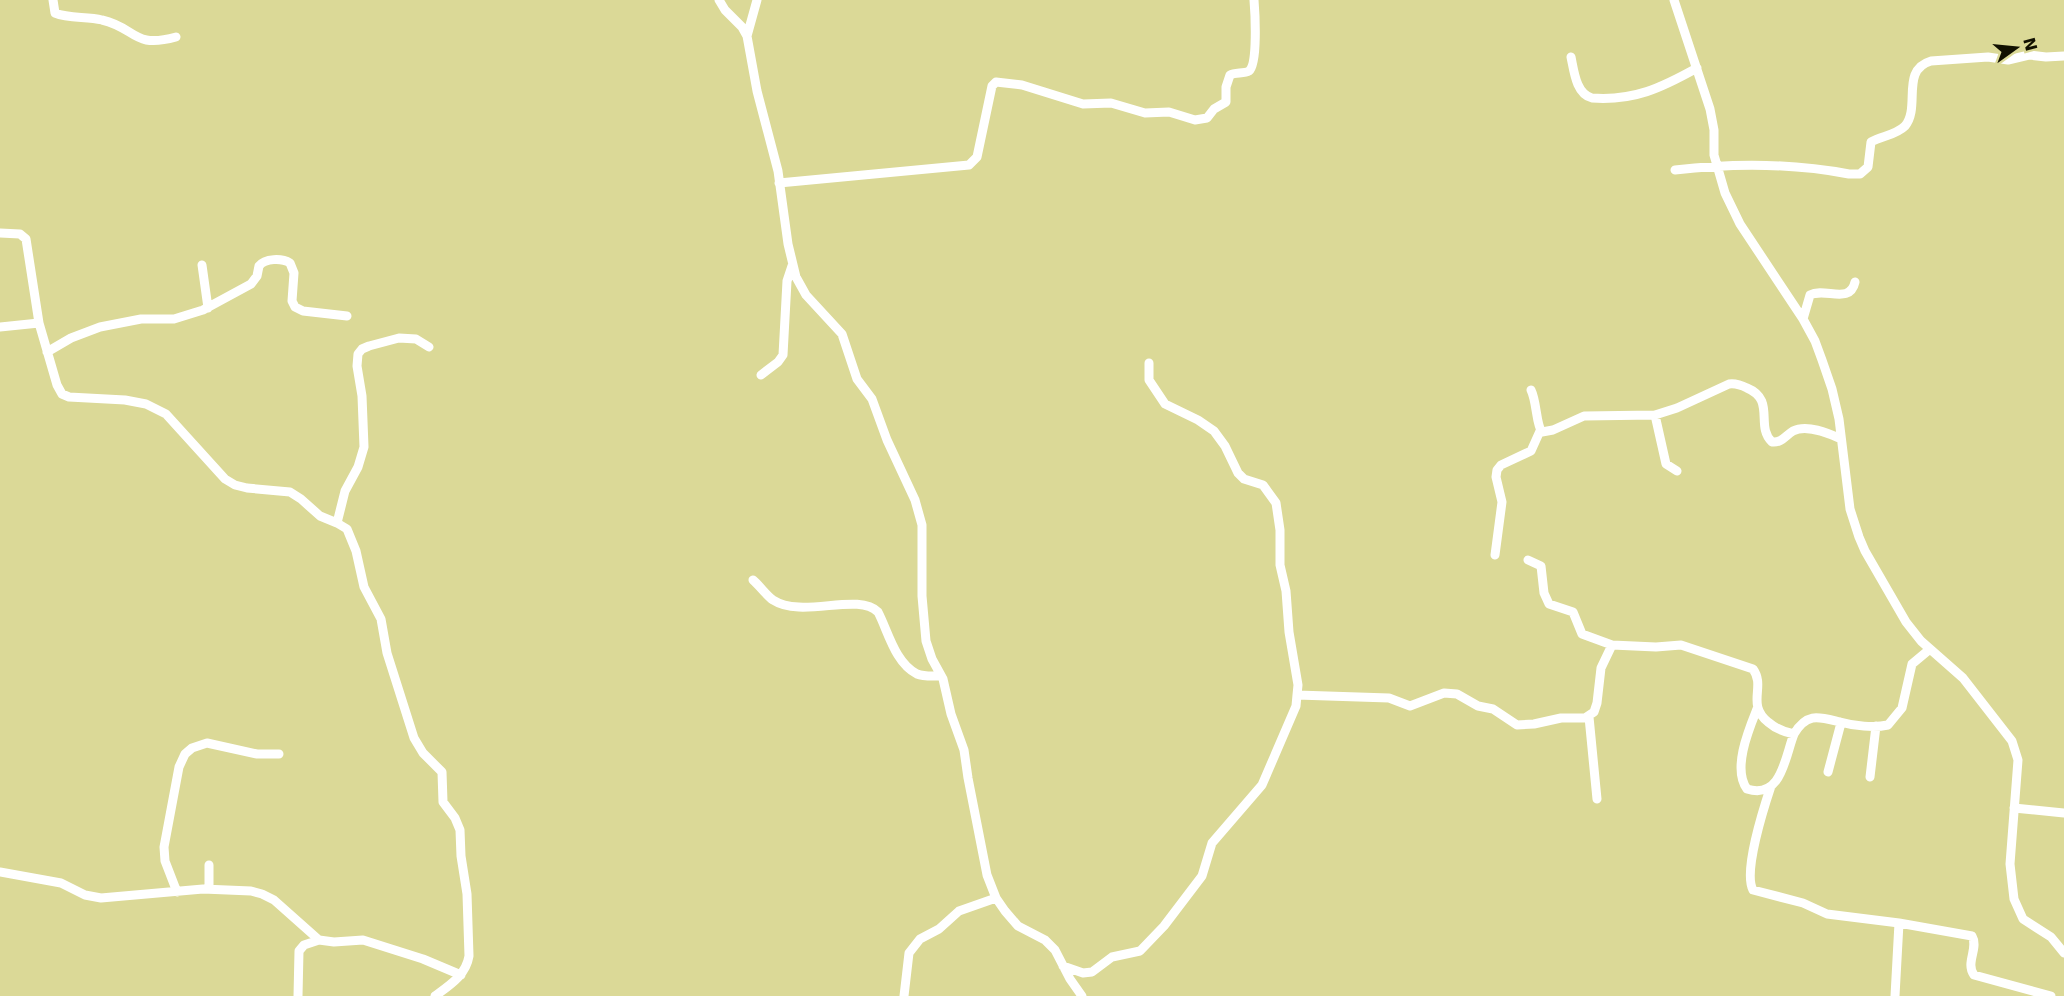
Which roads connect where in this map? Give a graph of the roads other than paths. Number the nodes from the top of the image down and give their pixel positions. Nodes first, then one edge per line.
1 (53, 0) edge
2 (719, 0) edge
3 (757, 0) edge
4 (1254, 0) edge
5 (1674, 0) edge
6 (747, 36) junction
7 (176, 37) dead end
8 (2064, 56) edge
9 (1570, 57) dead end
10 (1697, 68) junction
11 (1717, 165) junction
12 (1675, 170) dead end
13 (780, 183) junction
14 (0, 233) edge
15 (202, 265) dead end
16 (792, 266) junction
17 (1855, 282) dead end
18 (208, 308) junction
19 (347, 316) dead end
20 (1803, 319) junction
21 (39, 323) junction
22 (0, 327) edge
23 (429, 347) dead end
24 (47, 352) junction
25 (1149, 363) dead end
26 (761, 375) dead end
27 (1531, 390) dead end
28 (1655, 415) junction
29 (1540, 430) junction
30 (1841, 439) junction
31 (1677, 471) dead end
32 (337, 523) junction
33 (1495, 555) dead end
34 (1528, 560) dead end
35 (753, 580) dead end
36 (1612, 645) junction
37 (1928, 650) junction
38 (941, 676) junction
39 (1298, 696) junction
40 (1757, 709) junction
41 (1589, 717) junction
42 (1841, 723) junction
43 (1876, 726) junction
44 (1794, 734) junction
45 (279, 754) dead end
46 (1828, 772) dead end
47 (1869, 777) dead end
48 (1771, 786) junction
49 (1597, 799) dead end
50 (2014, 808) junction
51 (2064, 813) edge
52 (209, 865) dead end
53 (0, 872) edge
54 (209, 889) junction
55 (177, 891) junction
56 (996, 898) junction
57 (1899, 923) junction
58 (319, 939) junction
59 (2064, 953) edge
60 (1063, 966) junction
61 (461, 975) junction
62 (298, 996) edge
63 (435, 996) edge
64 (904, 996) edge
65 (1082, 996) edge
66 (1895, 996) edge
67 (2051, 996) edge

1 - 7 street
2 - 6 street
3 - 6 street
4 - 13 street
5 - 10 street
6 - 13 street
8 - 11 street
9 - 10 street
10 - 11 street
11 - 12 street
11 - 20 street
13 - 16 street
14 - 21 street
15 - 18 street
16 - 26 street
16 - 38 street
17 - 20 street
18 - 19 street
18 - 24 street
20 - 30 street
21 - 22 street
21 - 24 street
23 - 32 street
24 - 32 street
25 - 39 street
27 - 29 street
28 - 29 street
28 - 30 street
28 - 31 street
29 - 33 street
30 - 37 street
32 - 61 street
34 - 36 street
35 - 38 street
36 - 40 street
36 - 41 street
37 - 43 street
37 - 50 street
38 - 56 street
39 - 41 street
39 - 60 street
40 - 44 street
40 - 48 street
41 - 49 street
42 - 43 street
42 - 44 street
42 - 46 street
43 - 47 street
44 - 48 street
45 - 55 street
48 - 57 street
50 - 51 street
50 - 59 street
52 - 54 street
53 - 55 street
54 - 55 street
54 - 58 street
56 - 60 street
56 - 64 street
57 - 66 street
57 - 67 street
58 - 61 street
58 - 62 street
60 - 65 street
61 - 63 street

